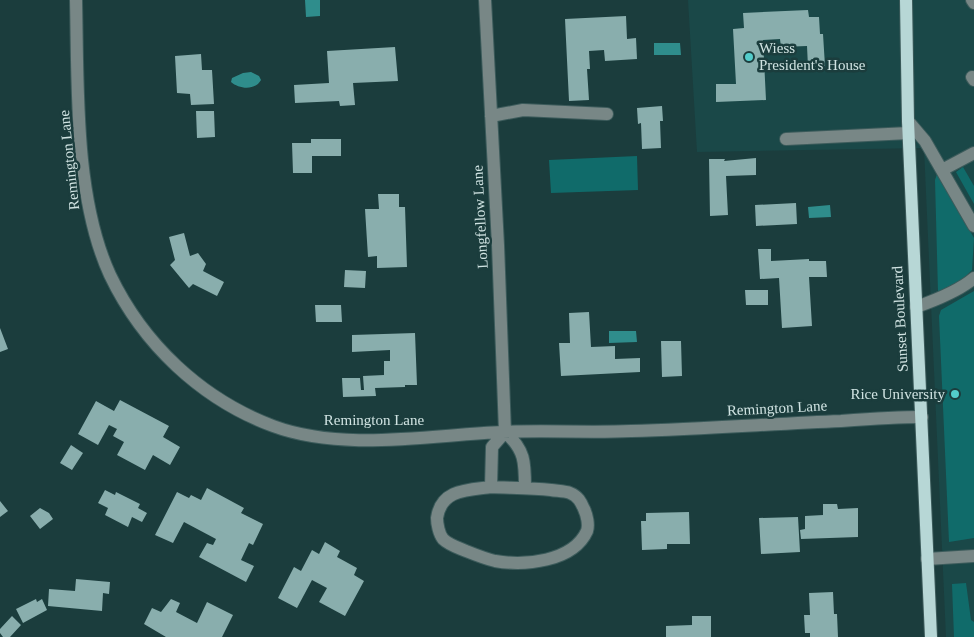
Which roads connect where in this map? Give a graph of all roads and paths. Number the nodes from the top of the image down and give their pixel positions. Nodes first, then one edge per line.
1 (76, 0) edge
2 (485, 0) edge
3 (906, 0) edge
4 (607, 114) dead end
5 (492, 116) junction
6 (908, 127) junction
7 (786, 139) dead end
8 (973, 155) edge
9 (942, 170) junction
10 (974, 226) edge
11 (974, 278) edge
12 (916, 307) junction
13 (922, 417) junction
14 (505, 432) junction
15 (491, 487) junction
16 (525, 488) junction
17 (974, 556) edge
18 (926, 559) junction
19 (931, 637) edge

1 - 14 street, Remington Lane
2 - 5 street, Longfellow Lane
3 - 6 main road, Sunset Boulevard
4 - 5 street
5 - 14 street, Longfellow Lane
6 - 7 street
6 - 9 street
6 - 12 main road, Sunset Boulevard
8 - 9 street
9 - 10 street
11 - 12 street
12 - 13 main road, Sunset Boulevard
13 - 14 street, Remington Lane
13 - 18 main road, Sunset Boulevard
14 - 15 street
14 - 16 street
15 - 16 street
15 - 16 street
17 - 18 street
18 - 19 main road, Sunset Boulevard

